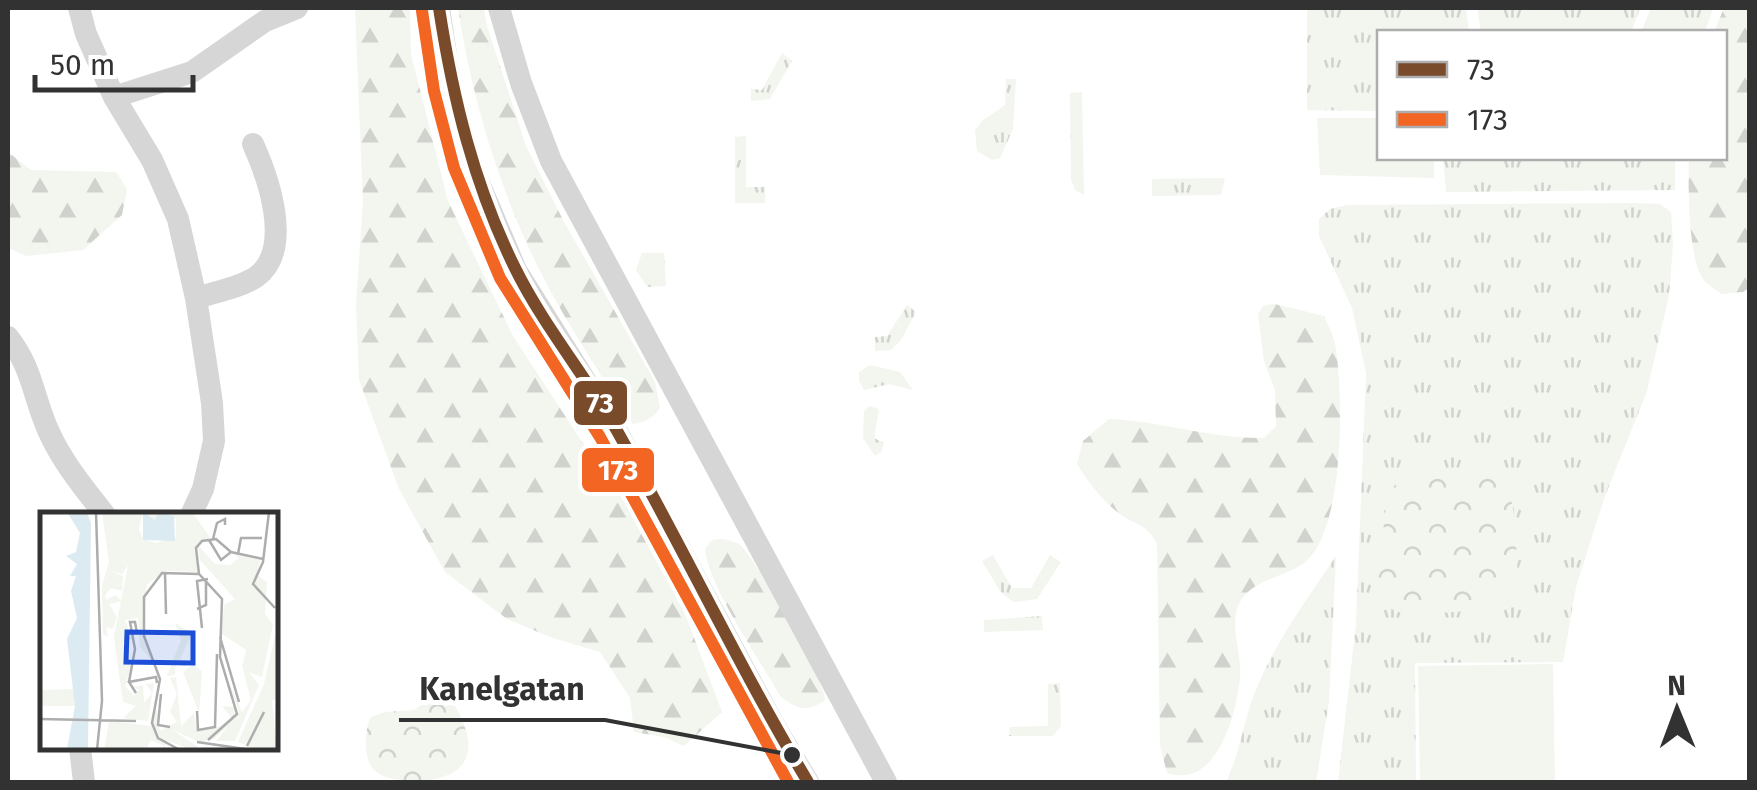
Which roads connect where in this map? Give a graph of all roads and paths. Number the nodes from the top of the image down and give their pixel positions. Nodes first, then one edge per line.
1 (80, 8) edge
2 (296, 8) edge
3 (439, 8) edge
4 (499, 8) edge
5 (264, 14) edge
6 (114, 96) junction
7 (254, 144) dead end
8 (196, 298) junction
9 (8, 337) edge
10 (103, 512) edge
11 (192, 512) edge
12 (80, 750) edge
13 (84, 782) edge
14 (808, 782) edge
15 (886, 782) edge

1 - 6 street
2 - 5 street
3 - 14 street
4 - 15 street
5 - 6 street
6 - 8 street
7 - 8 street
8 - 11 street
9 - 10 street
12 - 13 street

